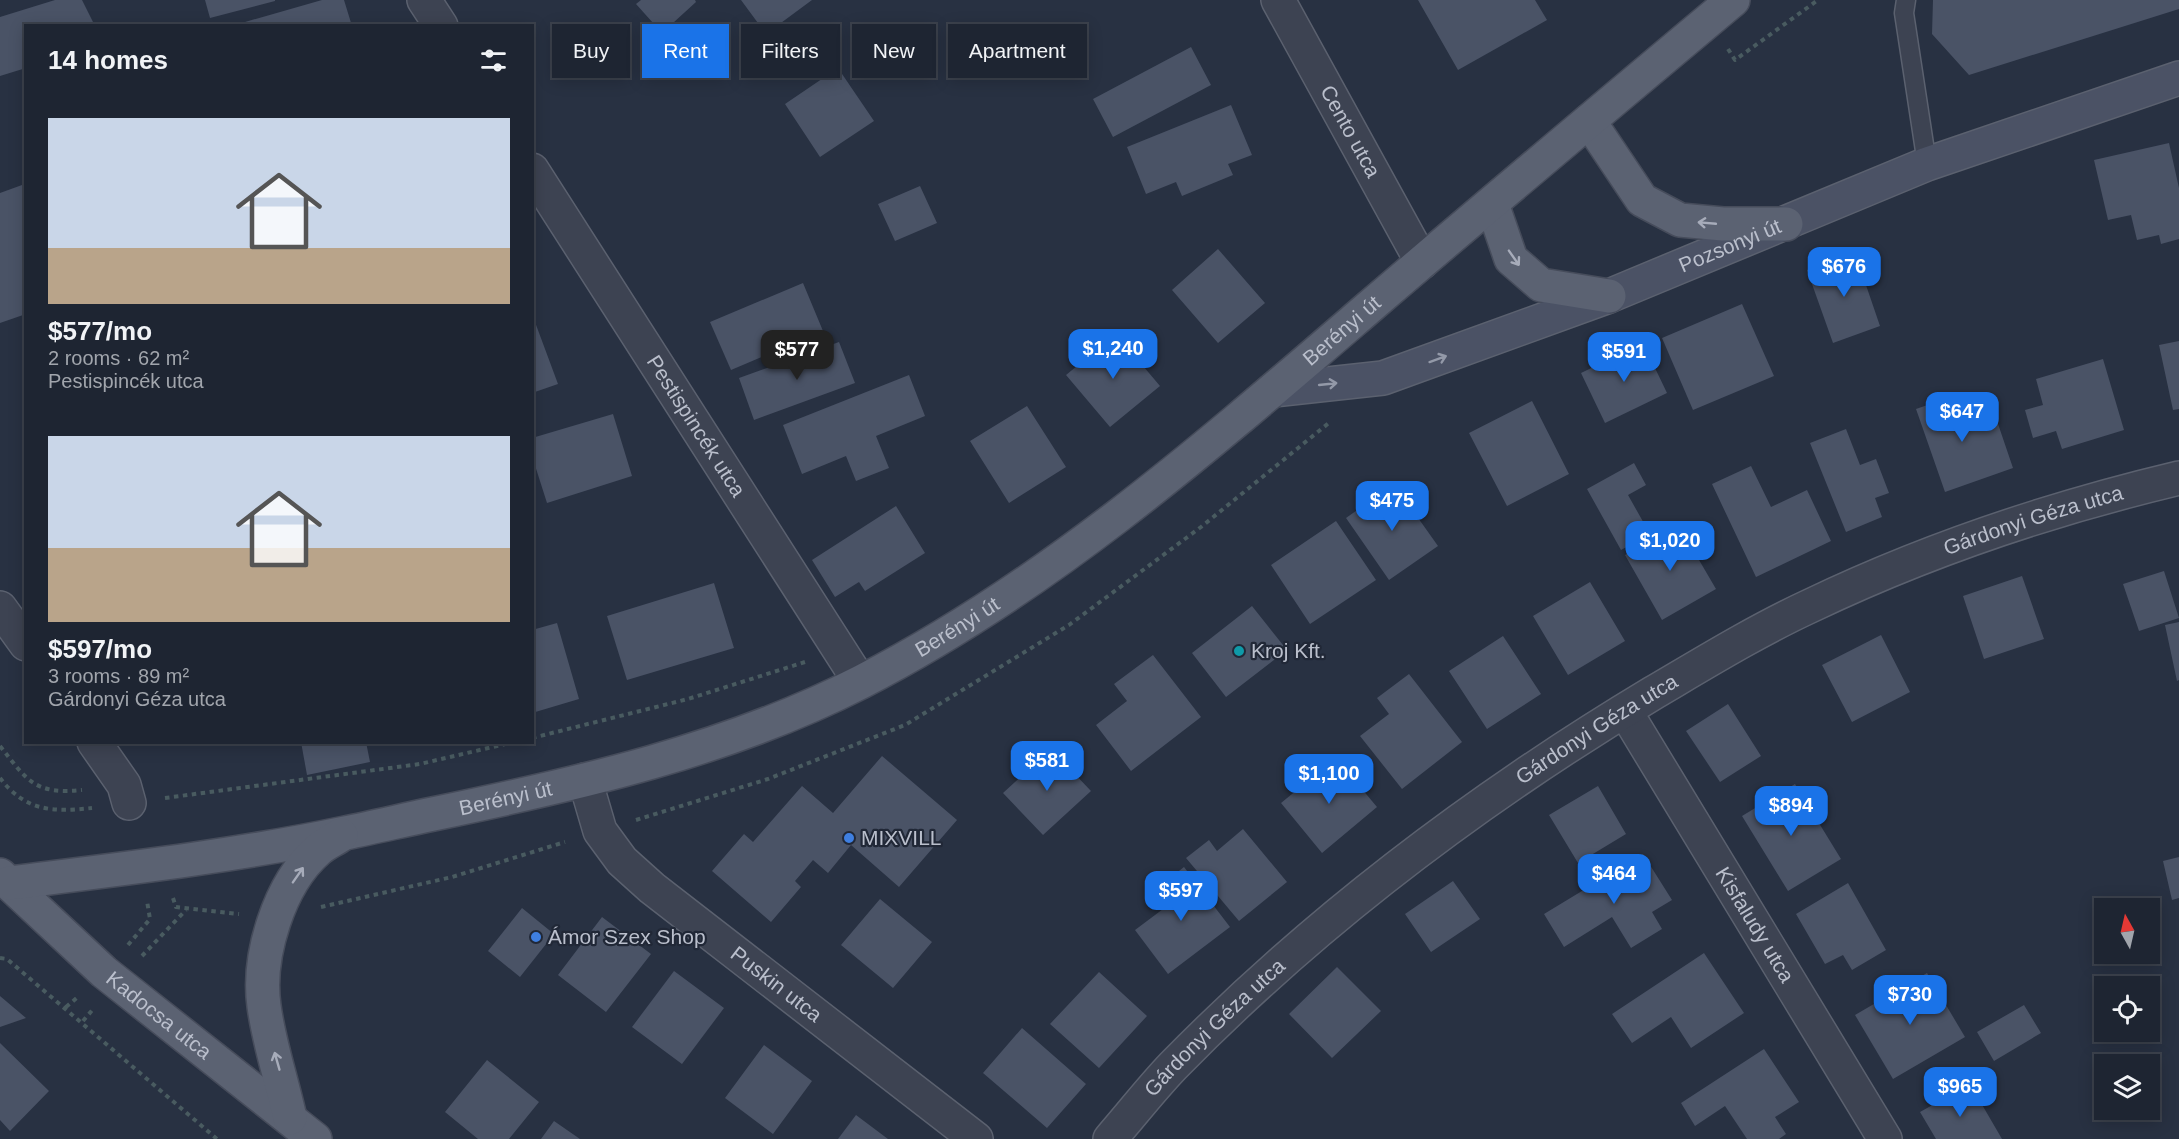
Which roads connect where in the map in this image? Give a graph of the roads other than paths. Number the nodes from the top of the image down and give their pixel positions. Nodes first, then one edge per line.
1 (424, 0) edge
2 (1278, 0) edge
3 (1732, 0) edge
4 (1906, 0) edge
5 (440, 24) edge
6 (2179, 78) edge
7 (1589, 121) junction
8 (1927, 164) junction
9 (534, 173) edge
10 (1492, 204) junction
11 (1786, 224) junction
12 (1422, 262) junction
13 (1609, 296) junction
14 (1273, 390) junction
15 (2179, 478) edge
16 (0, 608) edge
17 (24, 641) edge
18 (860, 682) junction
19 (1624, 711) junction
20 (95, 744) edge
21 (585, 780) junction
22 (129, 803) road end
23 (343, 834) junction
24 (3, 881) edge
25 (290, 1118) junction
26 (315, 1139) edge
27 (976, 1139) edge
28 (1110, 1139) edge
29 (1885, 1139) edge

1 - 5 street
2 - 12 street, Cento utca
3 - 7 main road, Berényi út
4 - 8 lane
6 - 8 street, Pozsonyi út
7 - 10 main road, Berényi út
11 -> 7 main road
8 - 11 street, Pozsonyi út
9 - 18 street, Pestispincék utca
10 - 12 main road, Berényi út
10 -> 13 main road
11 - 13 street, Pozsonyi út
12 - 14 main road, Berényi út
14 -> 13 street, Pozsonyi út
14 - 18 main road, Berényi út
15 - 19 street, Gárdonyi Géza utca
16 - 17 street
18 - 21 main road, Berényi út
19 - 28 street, Gárdonyi Géza utca
19 - 29 street, Kisfaludy utca
20 - 22 street
21 - 23 main road, Berényi út
21 - 27 street, Puskin utca
23 - 24 main road, Berényi út
25 -> 23 main road
24 - 25 main road, Kadocsa utca
25 - 26 main road, Kadocsa utca

